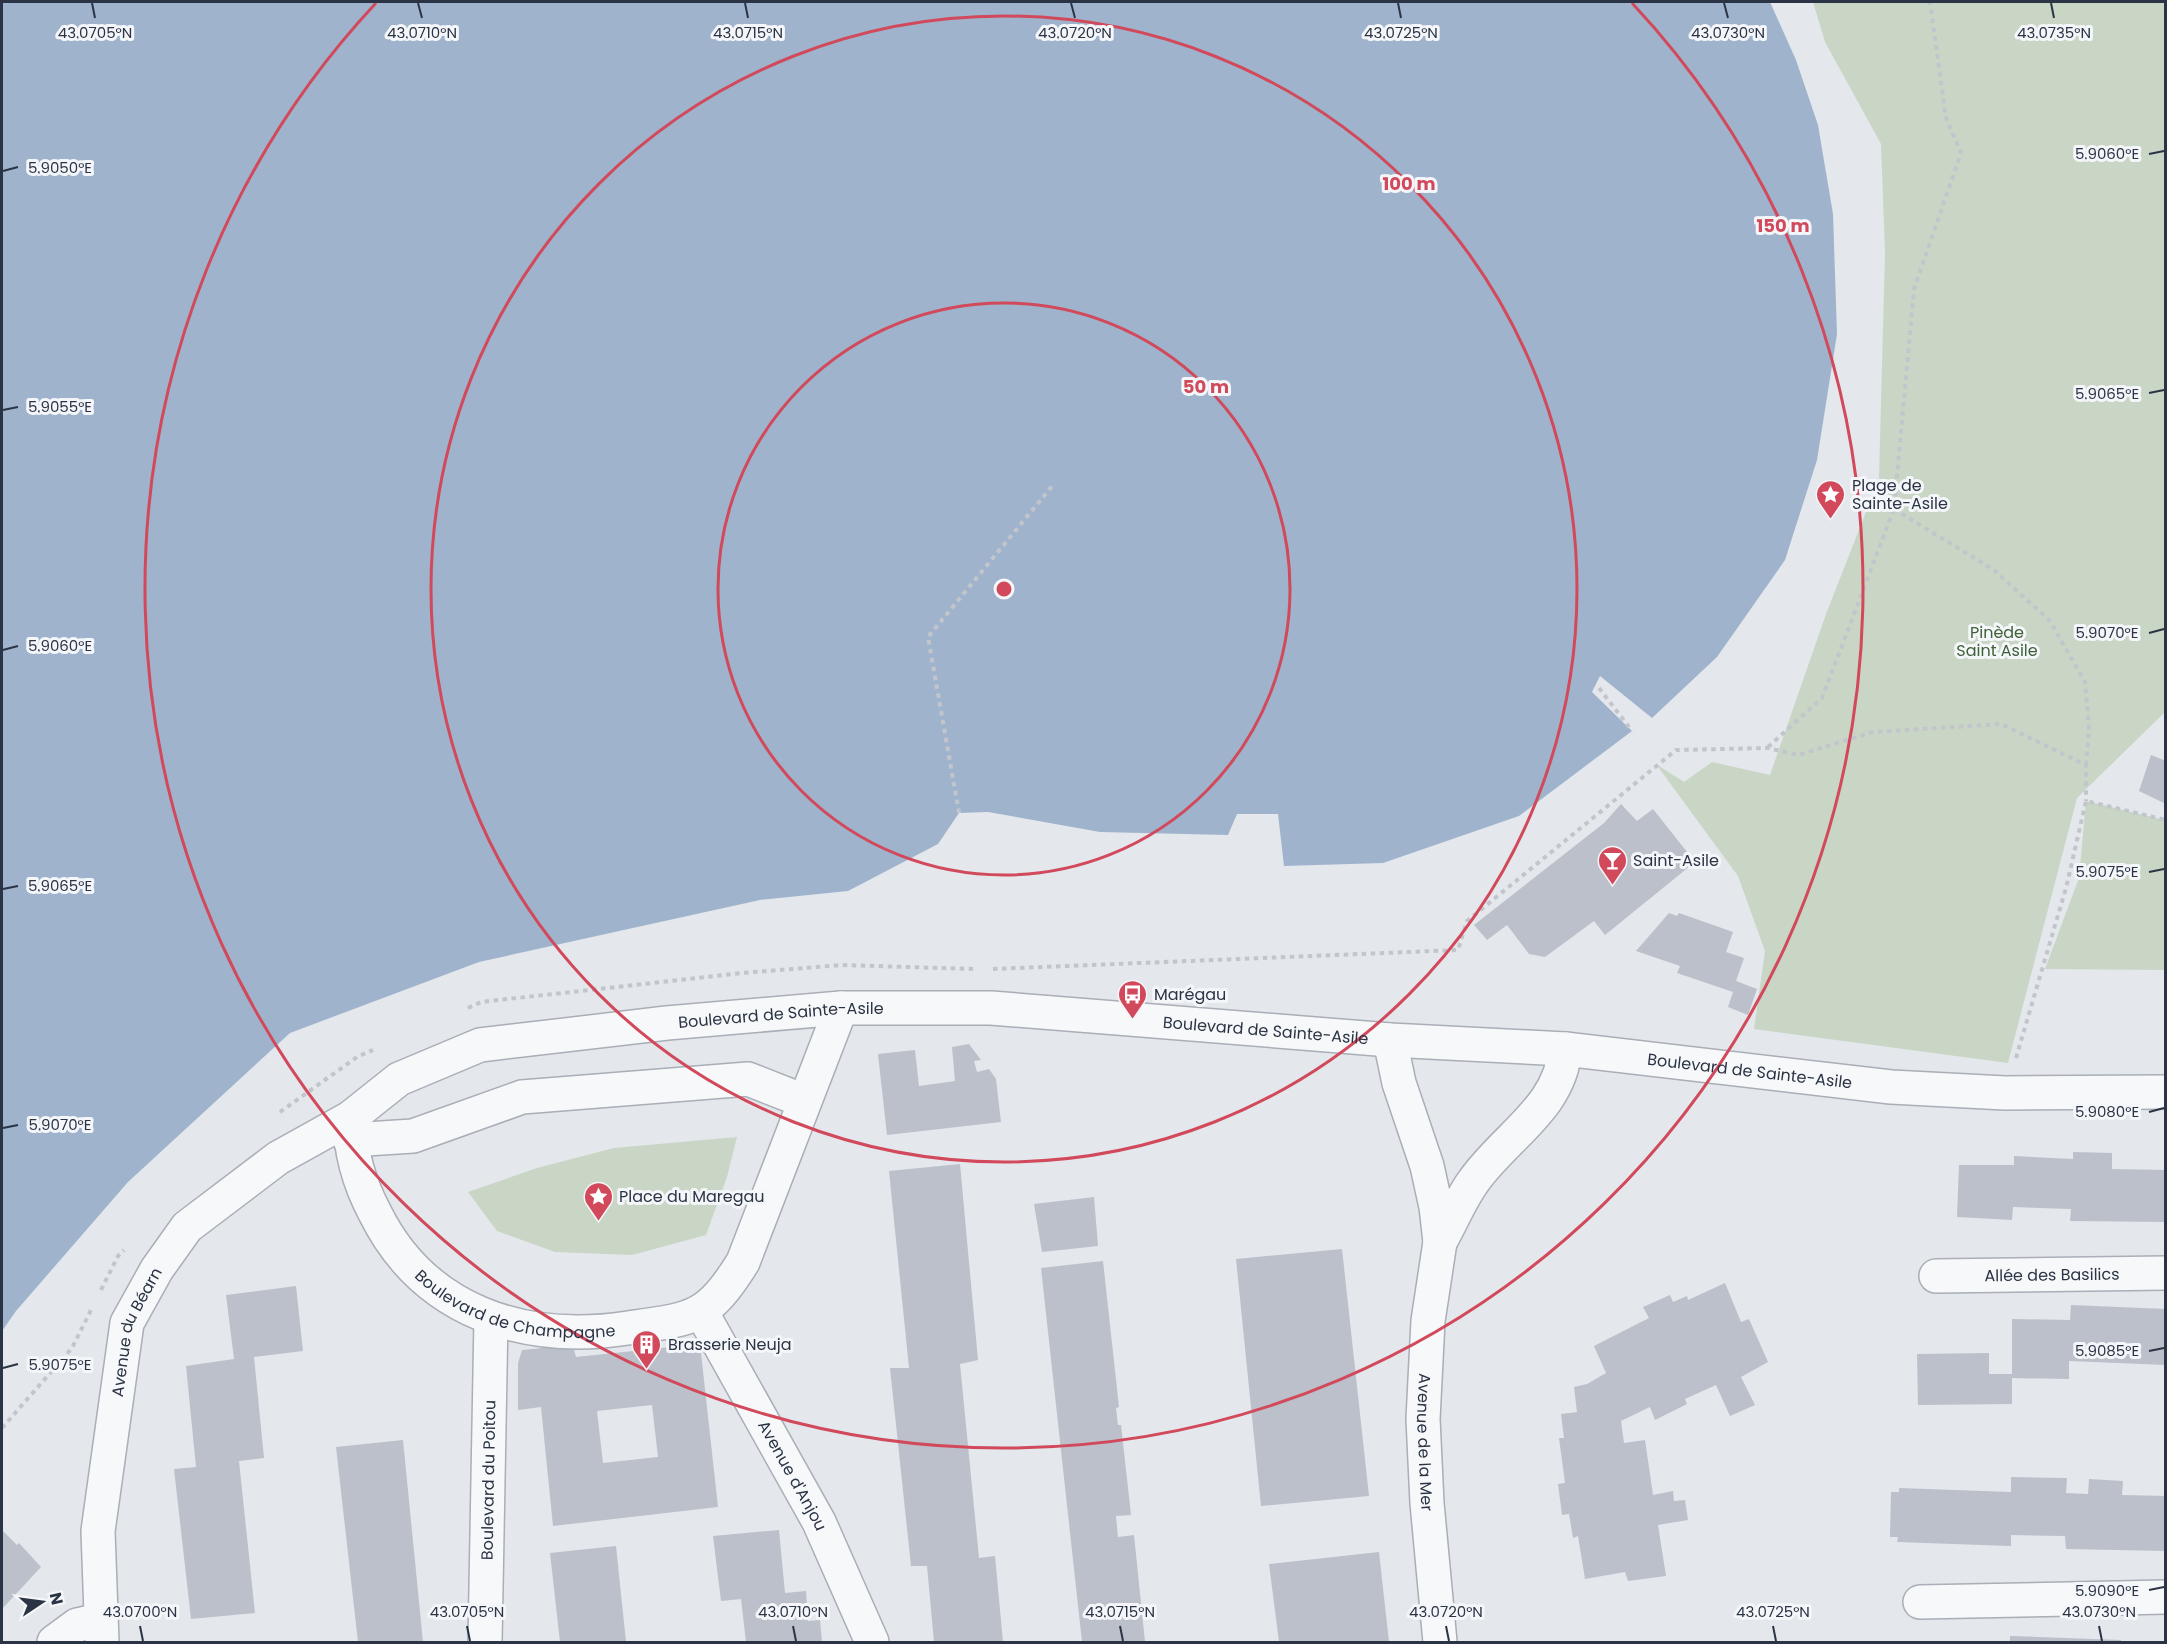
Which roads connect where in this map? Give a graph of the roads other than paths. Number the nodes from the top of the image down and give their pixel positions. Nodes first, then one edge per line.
1 (842, 1008) junction
2 (1390, 1040) junction
3 (1565, 1049) junction
4 (2166, 1092) edge
5 (804, 1101) junction
6 (350, 1129) junction
7 (1440, 1242) junction
8 (2166, 1273) edge
9 (1936, 1276) dead end
10 (702, 1313) junction
11 (491, 1318) junction
12 (2166, 1597) edge
13 (1920, 1602) dead end
14 (100, 1631) edge
15 (54, 1642) edge
16 (485, 1642) edge
17 (872, 1642) edge
18 (1440, 1642) edge

1 - 2 street, Boulevard de Sainte-Asile
1 - 5 street, Boulevard de Champagne
1 - 6 street, Boulevard de Sainte-Asile
2 - 3 street, Boulevard de Sainte-Asile
2 - 7 street, Avenue de la Mer
3 - 4 street, Boulevard de Sainte-Asile
3 - 7 street, Avenue de la Mer
5 - 6 street
5 - 10 street, Boulevard de Champagne
6 - 11 street, Boulevard de Champagne
6 - 14 street, Avenue du Béarn
7 - 18 street, Avenue de la Mer
8 - 9 street, Allée des Basilics
10 - 11 street, Boulevard de Champagne
10 - 17 street, Avenue d'Anjou
11 - 16 street, Boulevard du Poitou
12 - 13 street
14 - 15 street

